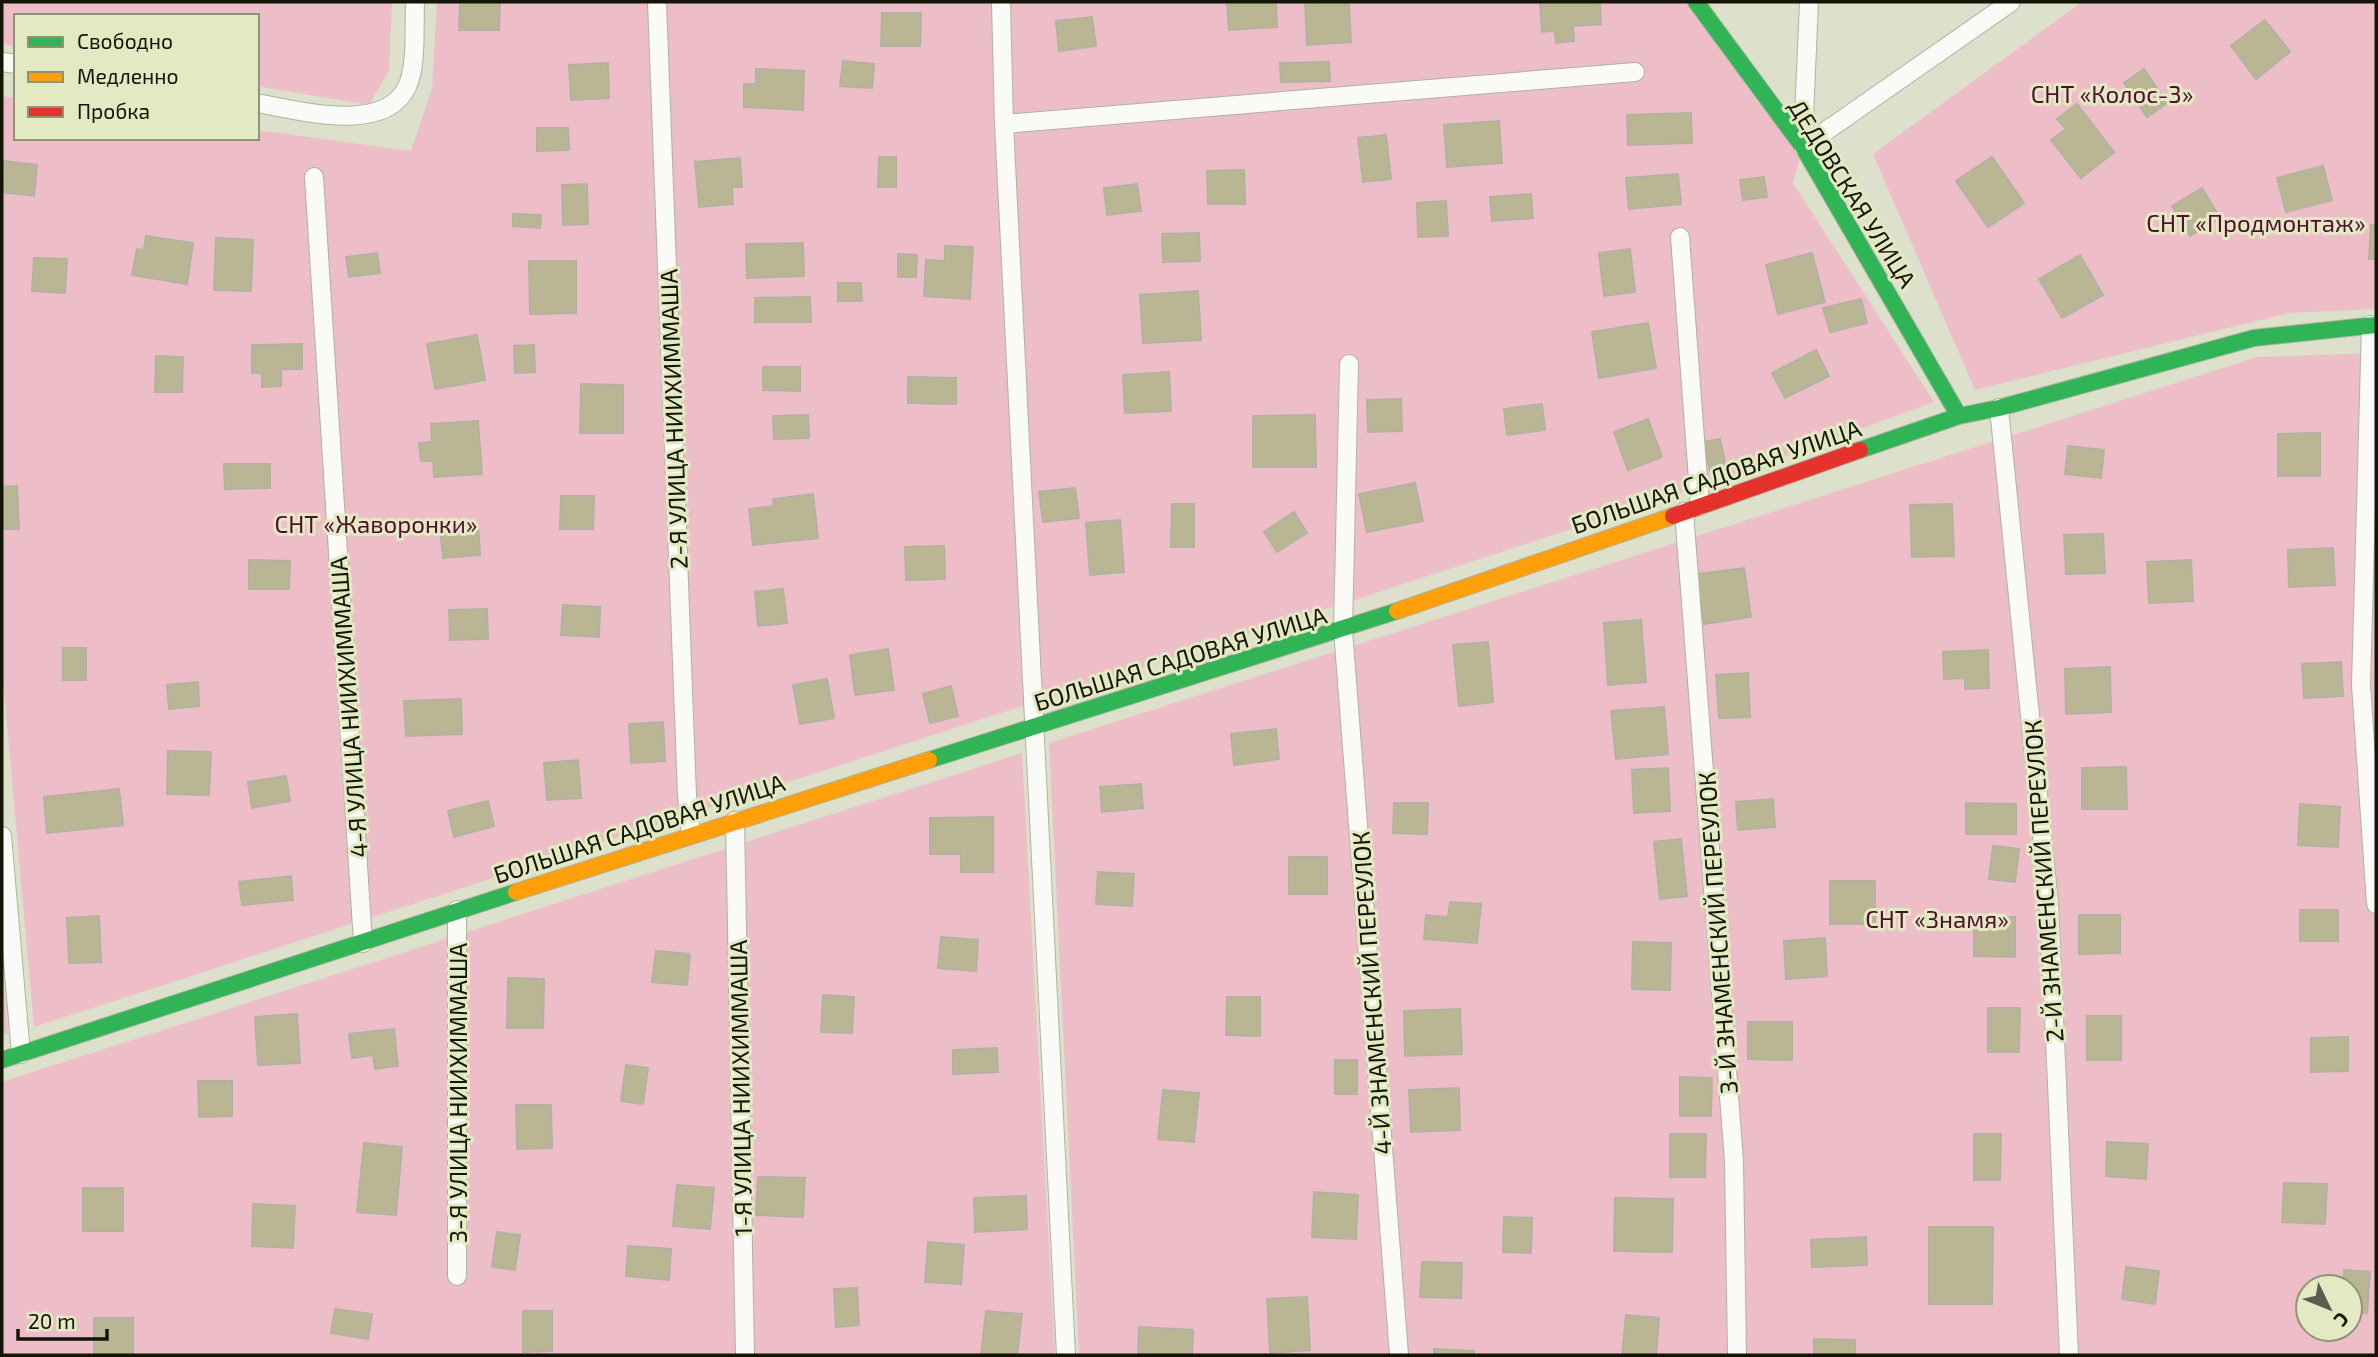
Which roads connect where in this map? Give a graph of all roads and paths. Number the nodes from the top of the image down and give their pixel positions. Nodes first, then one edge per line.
1 (415, 2) edge
2 (657, 2) edge
3 (1001, 2) edge
4 (1696, 2) edge
5 (1809, 2) edge
6 (2011, 2) edge
7 (1635, 72) dead end
8 (259, 103) edge
9 (1004, 124) junction
10 (1803, 147) junction
11 (314, 177) dead end
12 (1680, 237) dead end
13 (2374, 325) edge
14 (1349, 364) dead end
15 (1999, 408) junction
16 (1959, 416) junction
17 (1692, 509) junction
18 (1343, 631) junction
19 (2369, 686) edge
20 (1033, 727) junction
21 (735, 821) junction
22 (691, 835) junction
23 (2, 836) edge
24 (2376, 904) edge
25 (457, 910) junction
26 (363, 943) junction
27 (21, 1054) junction
28 (2, 1060) edge
29 (457, 1276) dead end
30 (745, 1355) edge
31 (1066, 1355) edge
32 (1399, 1355) edge
33 (1737, 1355) edge
34 (2069, 1355) edge

1 - 8 lane
2 - 22 lane, 2-Я УЛИЦА НИИХИММАША
3 - 9 lane
4 - 10 street, ДЕДОВСКАЯ УЛИЦА
5 - 10 lane
6 - 10 lane
7 - 9 lane
9 - 20 lane
10 - 16 street, ДЕДОВСКАЯ УЛИЦА
11 - 26 lane, 4-Я УЛИЦА НИИХИММАША
12 - 17 lane, 3-Й ЗНАМЕНСКИЙ ПЕРЕУЛОК
13 - 15 street, БОЛЬШАЯ САДОВАЯ УЛИЦА
13 - 19 lane
14 - 18 lane, 4-Й ЗНАМЕНСКИЙ ПЕРЕУЛОК
15 - 16 street, БОЛЬШАЯ САДОВАЯ УЛИЦА
15 - 34 lane, 2-Й ЗНАМЕНСКИЙ ПЕРЕУЛОК
16 - 17 street, БОЛЬШАЯ САДОВАЯ УЛИЦА
17 - 18 street, БОЛЬШАЯ САДОВАЯ УЛИЦА
17 - 33 lane, 3-Й ЗНАМЕНСКИЙ ПЕРЕУЛОК
18 - 20 street, БОЛЬШАЯ САДОВАЯ УЛИЦА
18 - 32 lane, 4-Й ЗНАМЕНСКИЙ ПЕРЕУЛОК
19 - 24 lane
20 - 21 street, БОЛЬШАЯ САДОВАЯ УЛИЦА
20 - 31 lane
21 - 22 street, БОЛЬШАЯ САДОВАЯ УЛИЦА
21 - 30 lane, 1-Я УЛИЦА НИИХИММАША
22 - 25 street, БОЛЬШАЯ САДОВАЯ УЛИЦА
23 - 27 lane
25 - 26 street, БОЛЬШАЯ САДОВАЯ УЛИЦА
25 - 29 lane, 3-Я УЛИЦА НИИХИММАША
26 - 27 street, БОЛЬШАЯ САДОВАЯ УЛИЦА
27 - 28 street, БОЛЬШАЯ САДОВАЯ УЛИЦА

